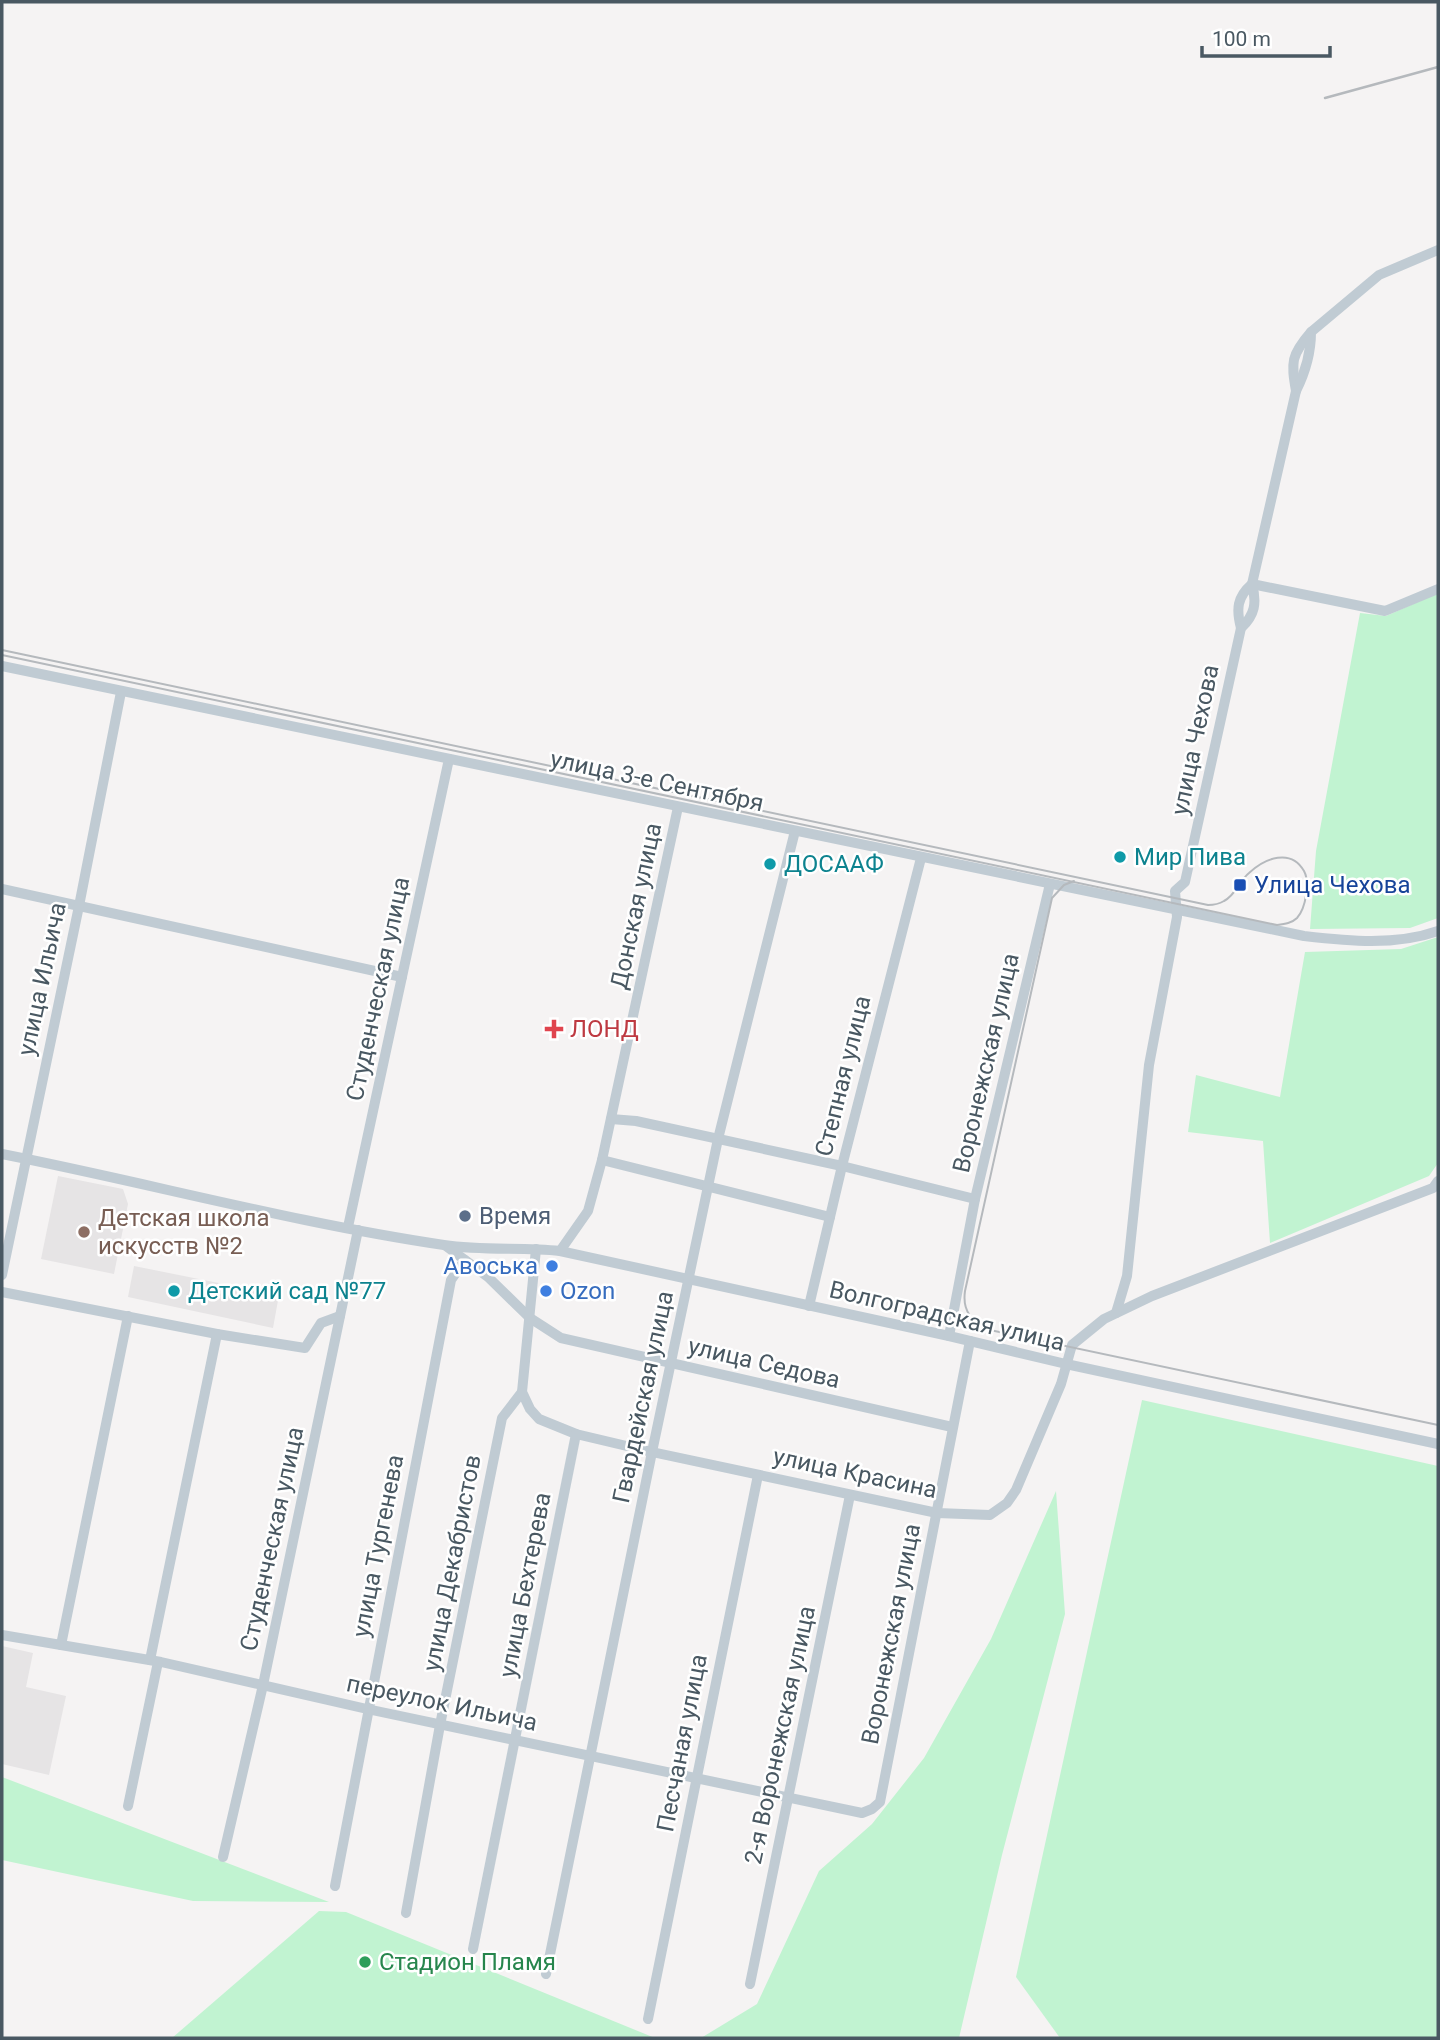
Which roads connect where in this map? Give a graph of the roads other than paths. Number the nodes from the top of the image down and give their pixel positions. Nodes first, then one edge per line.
1 (1438, 250) edge
2 (1252, 584) junction
3 (1438, 589) edge
4 (1241, 628) junction
5 (2, 666) edge
6 (121, 691) junction
7 (449, 759) junction
8 (678, 807) junction
9 (795, 831) junction
10 (921, 858) junction
11 (1050, 884) junction
12 (2, 890) edge
13 (79, 906) junction
14 (1176, 908) junction
15 (1438, 931) edge
16 (402, 977) junction
17 (611, 1119) junction
18 (718, 1139) junction
19 (2, 1154) edge
20 (26, 1159) junction
21 (602, 1160) junction
22 (842, 1166) junction
23 (1438, 1181) edge
24 (708, 1187) junction
25 (975, 1199) junction
26 (830, 1217) junction
27 (353, 1228) junction
28 (445, 1245) junction
29 (536, 1249) junction
30 (560, 1251) junction
31 (465, 1259) junction
32 (2, 1275) edge
33 (690, 1279) junction
34 (2, 1292) edge
35 (810, 1306) junction
36 (1115, 1313) junction
37 (128, 1316) junction
38 (340, 1316) junction
39 (530, 1318) junction
40 (217, 1334) junction
41 (949, 1336) junction
42 (970, 1341) junction
43 (671, 1364) junction
44 (1066, 1364) junction
45 (522, 1392) junction
46 (952, 1427) junction
47 (576, 1434) junction
48 (1438, 1444) edge
49 (652, 1452) junction
50 (758, 1475) junction
51 (850, 1495) junction
52 (936, 1513) junction
53 (2, 1635) edge
54 (61, 1645) junction
55 (154, 1661) junction
56 (263, 1685) junction
57 (367, 1709) junction
58 (440, 1725) junction
59 (516, 1741) junction
60 (590, 1756) junction
61 (697, 1779) junction
62 (789, 1798) junction
63 (128, 1806) dead end
64 (872, 1809) joint
65 (223, 1857) dead end
66 (335, 1886) dead end
67 (406, 1913) dead end
68 (473, 1949) dead end
69 (546, 1974) dead end
70 (750, 1984) dead end
71 (648, 2019) dead end

1 - 2 street, улица Чехова
2 - 3 street
2 - 4 street, улица Чехова
2 - 4 street
4 - 14 street, улица Чехова
5 - 6 street, улица 3-е Сентября
6 - 7 street, улица 3-е Сентября
6 - 13 street, улица Ильича
7 - 8 street, улица 3-е Сентября
7 - 16 street, Студенческая улица
8 - 9 street, улица 3-е Сентября
8 - 17 street, Донская улица
9 - 10 street, улица 3-е Сентября
9 - 18 street, Гвардейская улица
10 - 11 street, улица 3-е Сентября
10 - 22 street, Степная улица
11 - 14 street, улица 3-е Сентября
11 - 25 street, Воронежская улица
12 - 13 street
13 - 16 street
13 - 20 street, улица Ильича
14 - 15 street, улица 3-е Сентября
14 - 36 street, улица Чехова
16 - 27 street, Студенческая улица
17 - 18 street
17 - 21 street, Донская улица
18 - 22 street
18 - 24 street, Гвардейская улица
19 - 20 street, Волгоградская улица
20 - 27 street, Волгоградская улица
20 - 32 street, улица Ильича
21 - 24 street
21 - 30 street, Донская улица
22 - 25 street
22 - 26 street, Степная улица
23 - 36 street, улица Красина
24 - 26 street
24 - 33 street, Гвардейская улица
25 - 41 street, Воронежская улица
26 - 35 street, Степная улица
27 - 28 street, Волгоградская улица
27 - 38 street, Студенческая улица
28 - 29 street, Волгоградская улица
28 - 31 street, Волгоградская улица
29 - 30 street, Волгоградская улица
29 - 39 street
30 - 33 street, Волгоградская улица
31 - 39 street, улица Седова
31 - 57 street, улица Тургенева
33 - 35 street, Волгоградская улица
33 - 43 street, Гвардейская улица
34 - 37 street
35 - 41 street, Волгоградская улица
36 - 44 street, улица Красина
37 - 40 street
37 - 54 street
38 - 40 street
38 - 56 street, Студенческая улица
39 - 43 street, улица Седова
39 - 45 street
40 - 55 street
41 - 42 street, Волгоградская улица
42 - 44 street, Волгоградская улица
42 - 46 street, Воронежская улица
43 - 46 street, улица Седова
43 - 49 street, Гвардейская улица
44 - 48 street, Волгоградская улица
44 - 52 street, улица Красина
45 - 47 street, улица Красина
45 - 58 street, улица Декабристов
46 - 52 street, Воронежская улица
47 - 49 street, улица Красина
47 - 59 street, улица Бехтерева
49 - 50 street, улица Красина
49 - 60 street, Гвардейская улица
50 - 51 street, улица Красина
50 - 61 street, Песчаная улица
51 - 52 street, улица Красина
51 - 62 street, 2-я Воронежская улица
52 - 64 street, Воронежская улица
53 - 54 street, переулок Ильича
54 - 55 street, переулок Ильича
55 - 56 street, переулок Ильича
55 - 63 street
56 - 57 street, переулок Ильича
56 - 65 street, Студенческая улица
57 - 58 street, переулок Ильича
57 - 66 street, улица Тургенева
58 - 59 street, переулок Ильича
58 - 67 street, улица Декабристов
59 - 60 street, переулок Ильича
59 - 68 street, улица Бехтерева
60 - 61 street, переулок Ильича
60 - 69 street, Гвардейская улица
61 - 62 street, переулок Ильича
61 - 71 street, Песчаная улица
62 - 64 street, переулок Ильича
62 - 70 street, 2-я Воронежская улица

